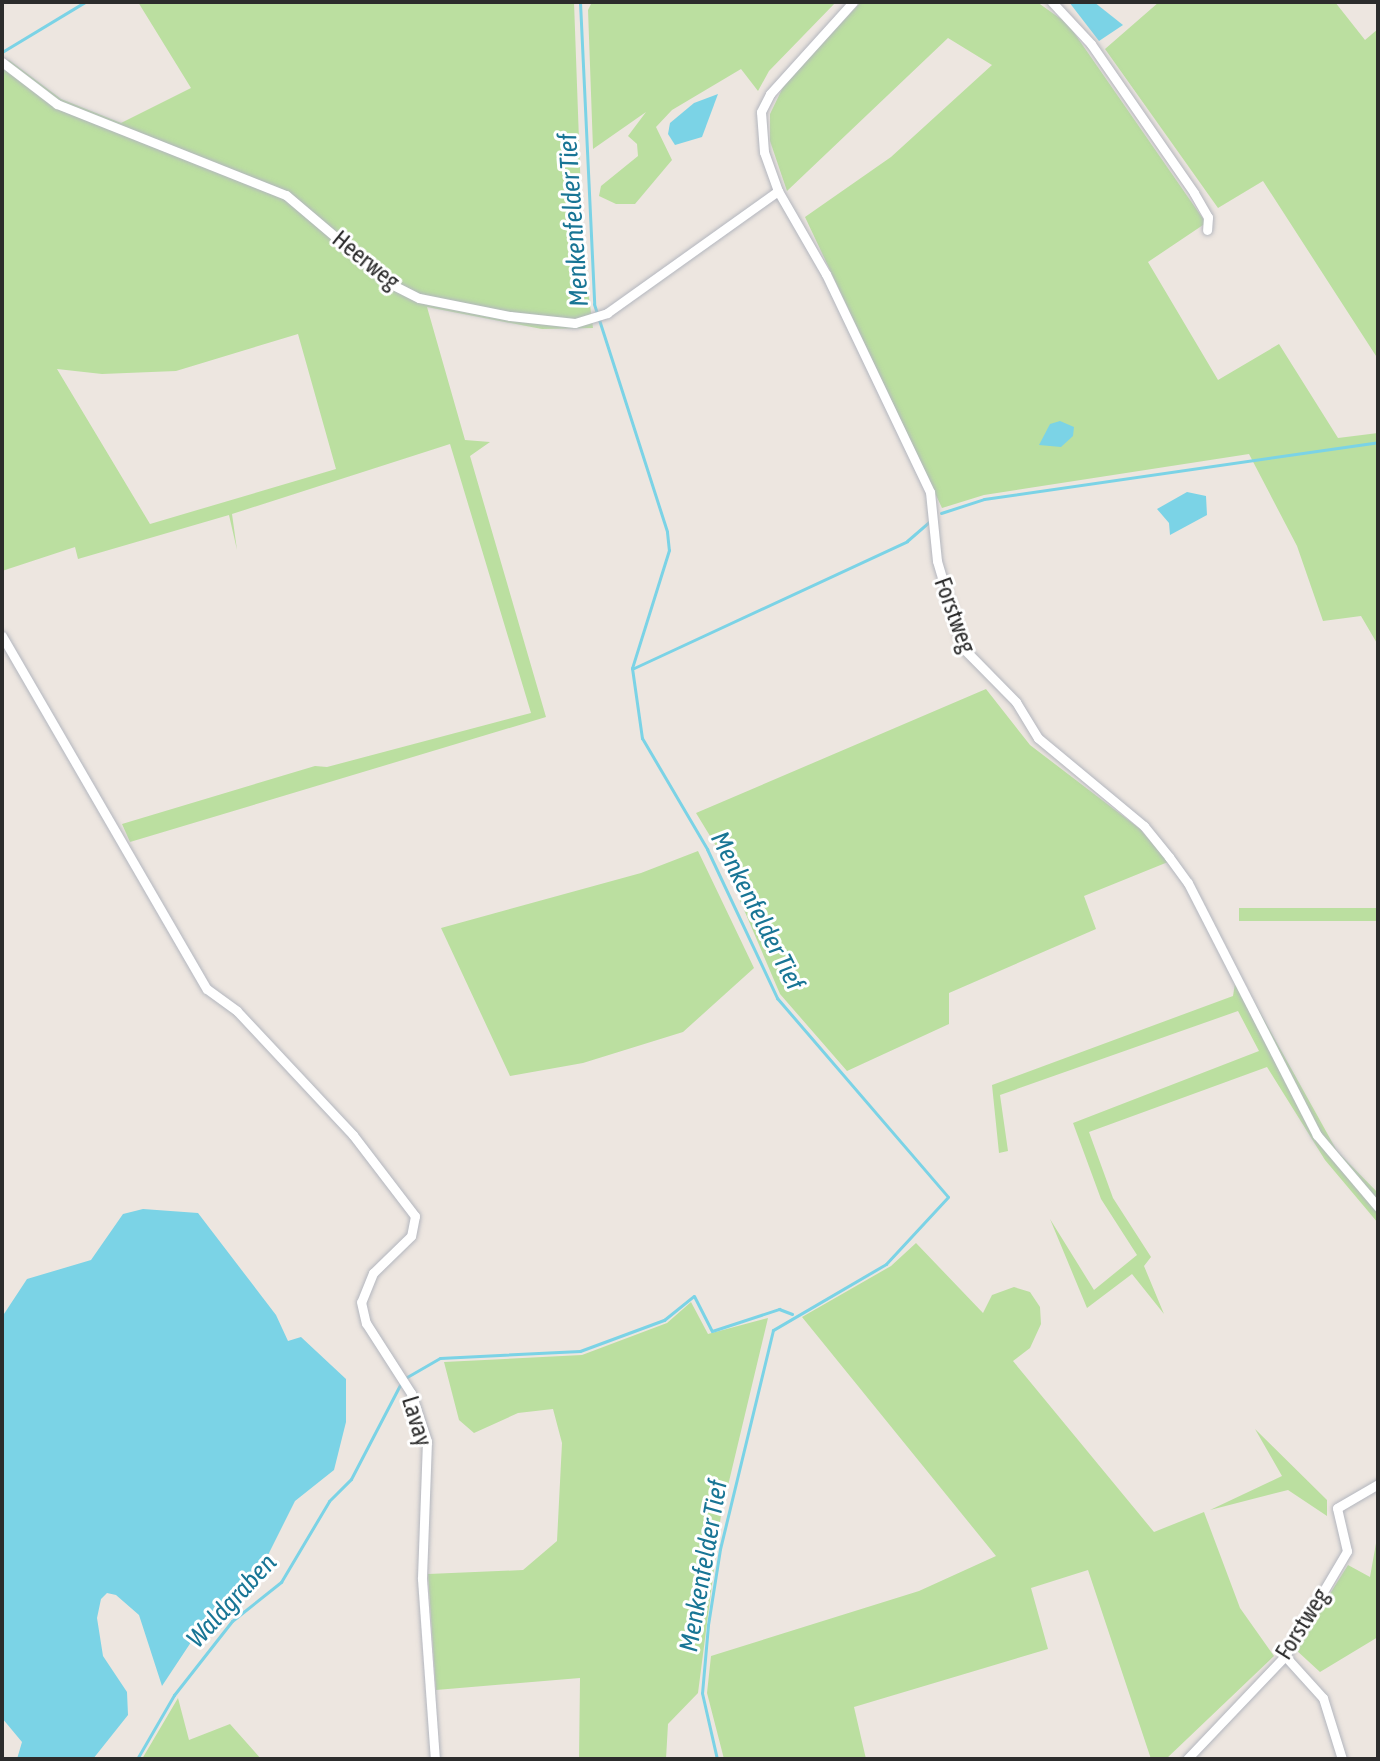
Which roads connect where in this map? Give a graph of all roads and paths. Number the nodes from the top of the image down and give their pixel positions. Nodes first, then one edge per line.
1 (853, 2) edge
2 (1052, 2) edge
3 (2, 62) edge
4 (778, 191) junction
5 (1207, 230) dead end
6 (2, 636) edge
7 (1378, 1207) edge
8 (1378, 1484) edge
9 (1285, 1656) junction
10 (435, 1759) edge
11 (1187, 1759) edge
12 (1342, 1759) edge

1 - 4 street, Forstweg
2 - 5 street
3 - 4 street, Heerweg
4 - 7 street, Forstweg
6 - 10 street, Lavay
8 - 9 street, Forstweg
9 - 11 street, Forstweg
9 - 12 street

